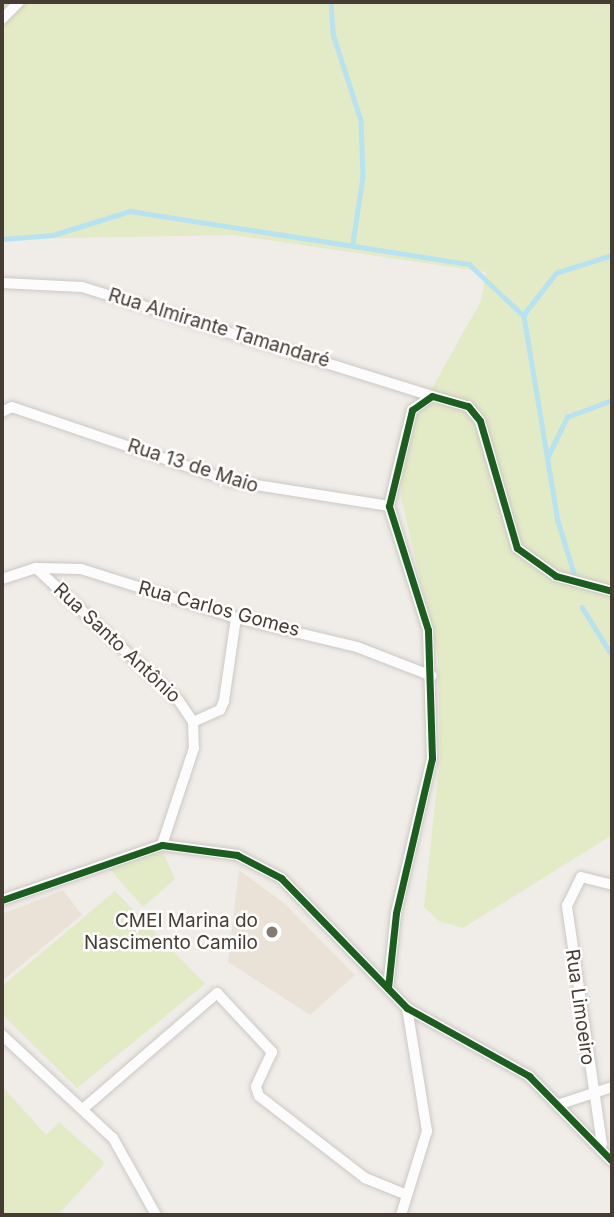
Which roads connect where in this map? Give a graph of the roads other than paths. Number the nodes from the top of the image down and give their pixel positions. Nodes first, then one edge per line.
1 (19, 2) edge
2 (2, 19) edge
3 (2, 283) edge
4 (432, 396) junction
5 (2, 398) edge
6 (7, 410) edge
7 (389, 506) junction
8 (36, 568) junction
9 (2, 579) edge
10 (612, 591) edge
11 (236, 618) junction
12 (432, 676) junction
13 (193, 722) junction
14 (162, 845) junction
15 (612, 885) edge
16 (2, 900) edge
17 (388, 988) junction
18 (407, 1007) junction
19 (2, 1035) edge
20 (612, 1087) edge
21 (592, 1093) junction
22 (560, 1104) junction
23 (84, 1108) junction
24 (601, 1144) junction
25 (612, 1161) edge
26 (407, 1195) junction
27 (156, 1215) edge
28 (401, 1215) edge

1 - 2 street
3 - 4 street, Rua Almirante Tamandaré
4 - 7 street
4 - 10 street, Rua Almirante Tamandaré
5 - 6 street
6 - 7 street, Rua 13 de Maio
7 - 12 street
8 - 9 street, Rua Carlos Gomes
8 - 11 street, Rua Carlos Gomes
8 - 13 street, Rua Santo Antônio
11 - 12 street, Rua Carlos Gomes
11 - 13 street, Rua Santo Antônio
12 - 17 street
13 - 14 street, Rua Santo Antônio
14 - 16 street
14 - 17 street
15 - 21 street, Rua Limoeiro
17 - 18 street
18 - 22 street
18 - 26 street
19 - 23 street
20 - 21 street
21 - 22 street
21 - 24 street, Rua Limoeiro
22 - 24 street
23 - 26 street
23 - 27 street
24 - 25 street
26 - 28 street

